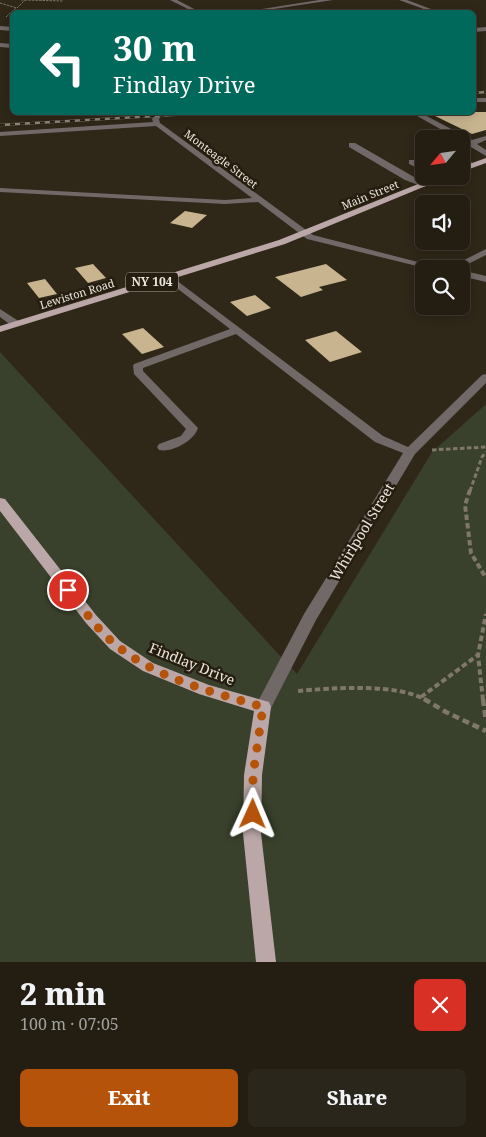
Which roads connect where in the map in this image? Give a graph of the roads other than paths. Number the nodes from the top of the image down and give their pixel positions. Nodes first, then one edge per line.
1 (172, 0) edge
2 (290, 0) edge
3 (330, 0) edge
4 (402, 0) edge
5 (300, 4) junction
6 (193, 10) edge
7 (260, 10) edge
8 (313, 10) dead end
9 (430, 10) edge
10 (159, 115) edge
11 (418, 115) edge
12 (156, 124) junction
13 (0, 134) edge
14 (486, 138) edge
15 (471, 143) junction
16 (352, 144) dead end
17 (486, 154) edge
18 (486, 160) edge
19 (412, 162) dead end
20 (415, 164) edge
21 (472, 166) edge
22 (415, 181) edge
23 (424, 185) edge
24 (0, 190) edge
25 (257, 200) junction
26 (303, 234) junction
27 (486, 252) edge
28 (469, 260) edge
29 (415, 263) edge
30 (470, 275) edge
31 (168, 277) junction
32 (486, 279) edge
33 (0, 312) edge
34 (16, 324) junction
35 (0, 329) edge
36 (237, 330) junction
37 (486, 377) edge
38 (163, 447) dead end
39 (410, 452) junction
40 (0, 502) edge
41 (263, 707) junction
42 (266, 962) edge

1 - 6 street
2 - 5 street
3 - 5 street
4 - 9 street
5 - 7 street
5 - 8 street
10 - 12 street
11 - 15 street
12 - 13 street
12 - 25 street, Monteagle Street
14 - 15 street
15 - 17 street
16 - 22 street
18 - 21 main road
19 - 20 street
23 - 26 main road, Main Street / NY 104
24 - 25 street
25 - 26 street, Monteagle Street
26 - 29 street, Monteagle Street
26 - 31 main road, Lewiston Road / NY 104
27 - 28 street
30 - 32 street
31 - 34 main road, Lewiston Road / NY 104
31 - 36 street
33 - 34 street
34 - 35 main road, Lewiston Road / NY 104
36 - 38 street
36 - 39 street
37 - 39 street, Whirlpool Street
39 - 41 street, Whirlpool Street
40 - 41 main road, Findlay Drive
41 - 42 main road

